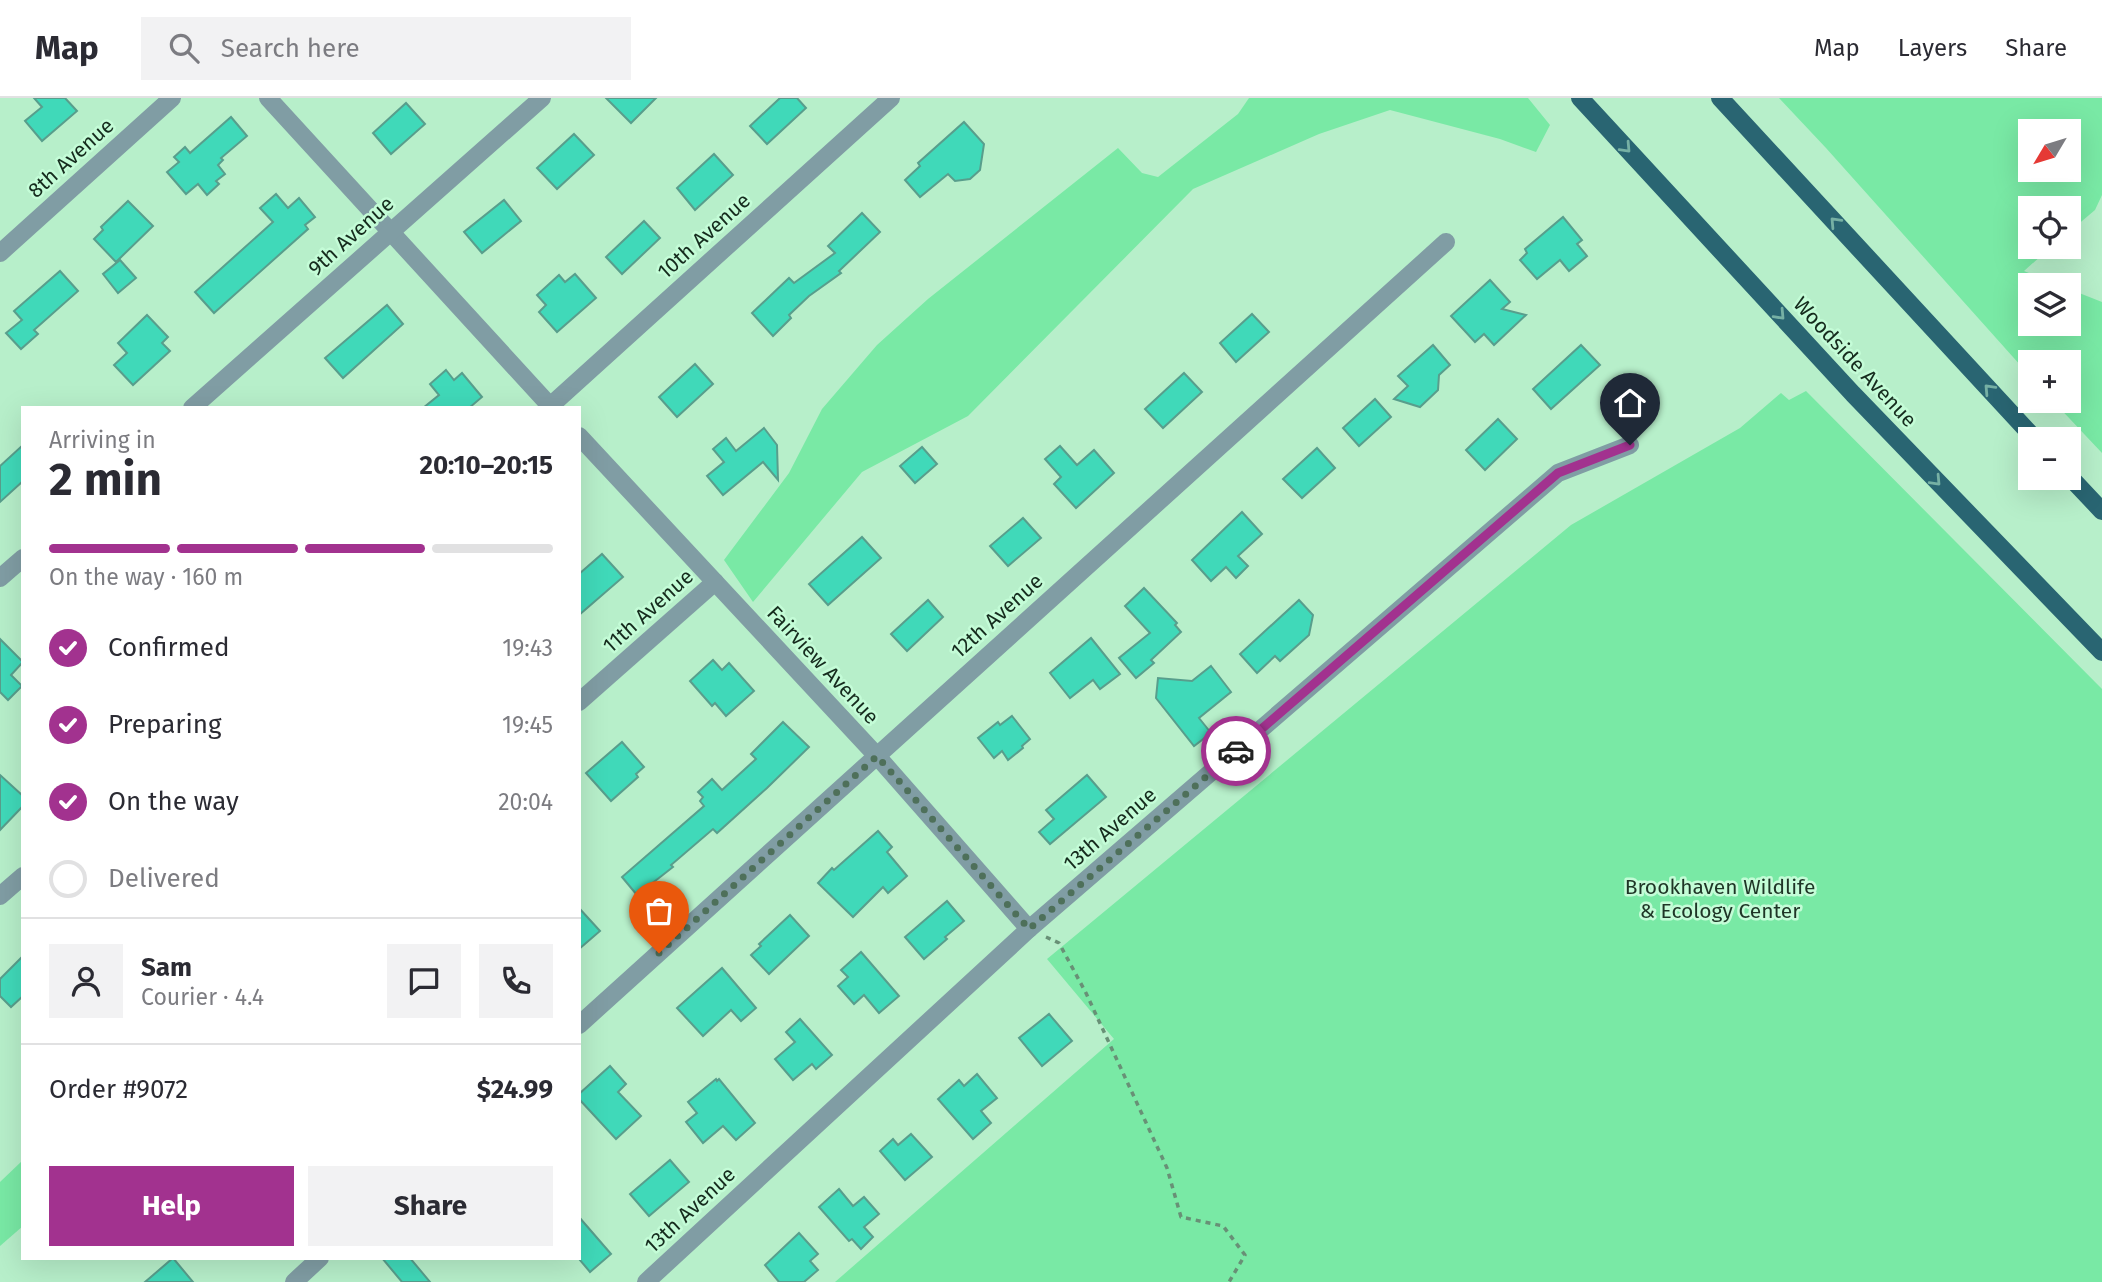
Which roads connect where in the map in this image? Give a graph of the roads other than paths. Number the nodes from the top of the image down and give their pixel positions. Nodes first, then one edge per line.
1 (172, 98) edge
2 (268, 98) edge
3 (542, 98) edge
4 (891, 98) edge
5 (1580, 98) edge
6 (1720, 98) edge
7 (391, 231) junction
8 (1446, 242) dead end
9 (0, 253) edge
10 (194, 406) edge
11 (549, 406) edge
12 (551, 406) edge
13 (2024, 427) edge
14 (581, 438) edge
15 (1630, 445) dead end
16 (2081, 489) edge
17 (2102, 512) edge
18 (21, 560) edge
19 (0, 578) edge
20 (715, 582) junction
21 (2102, 652) edge
22 (581, 700) edge
23 (877, 756) junction
24 (21, 878) edge
25 (0, 896) edge
26 (1029, 929) junction
27 (581, 1023) edge
28 (318, 1260) edge
29 (294, 1282) edge
30 (646, 1282) edge

1 - 9 street, 8th Avenue
2 - 7 street
3 - 7 street, 9th Avenue
4 - 12 street, 10th Avenue
5 -> 21 main road, Woodside Avenue
13 -> 6 main road
7 - 10 street, 9th Avenue
7 - 11 street
8 - 23 street, 12th Avenue
14 - 20 street, Fairview Avenue
15 - 26 street, 13th Avenue
16 - 17 main road
18 - 19 street
20 - 22 street, 11th Avenue
20 - 23 street, Fairview Avenue
23 - 26 street, Fairview Avenue
23 - 27 street, 12th Avenue
24 - 25 street
26 - 30 street, 13th Avenue
28 - 29 street

